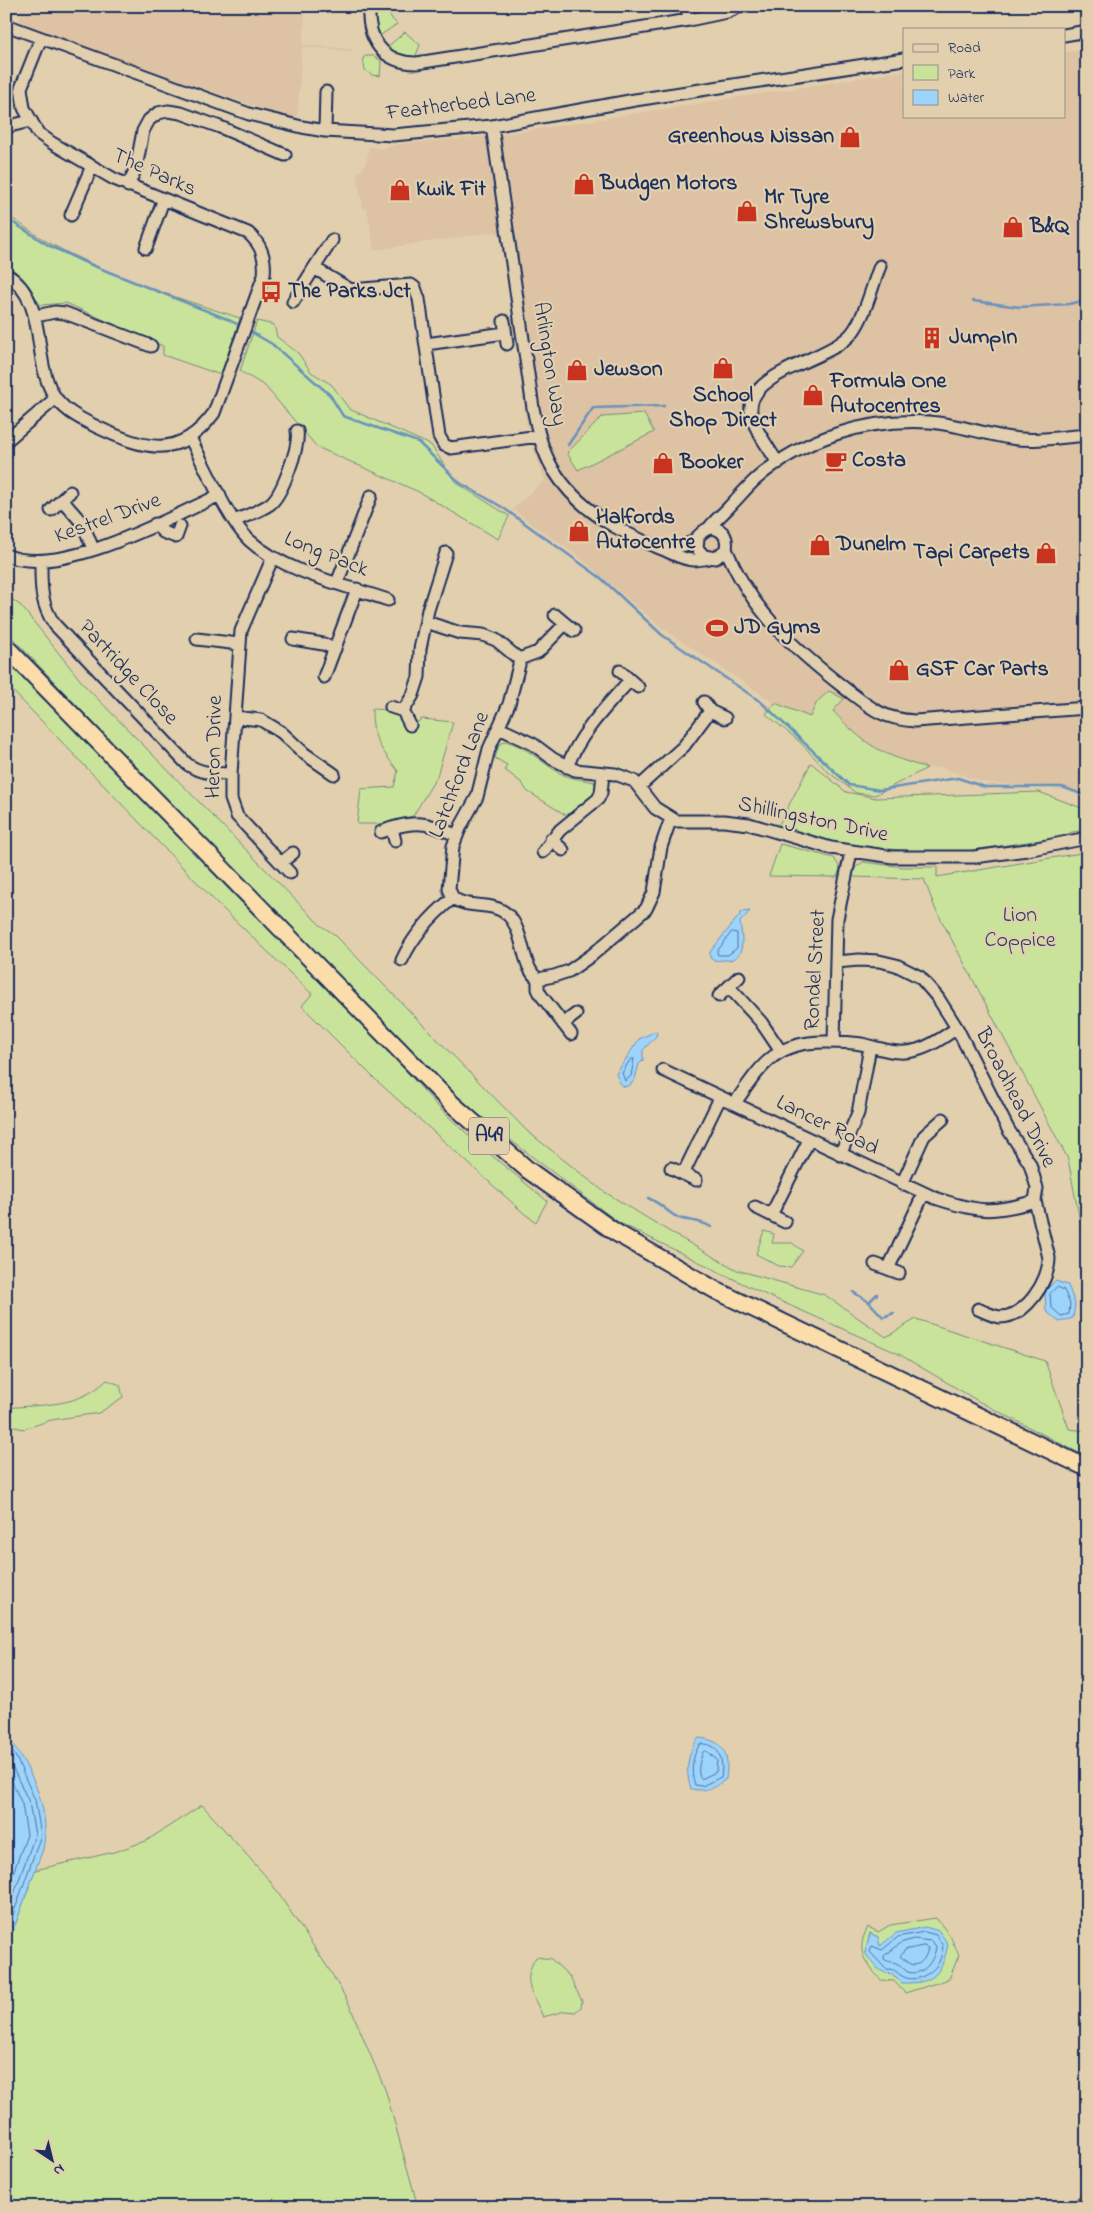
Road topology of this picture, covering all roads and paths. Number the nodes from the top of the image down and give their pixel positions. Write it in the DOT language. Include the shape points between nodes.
graph roads {
  1 [pos="369,6"];
  2 [pos="687,6"];
  3 [pos="741,6"];
  4 [pos="689,20"];
  5 [pos="6,25"];
  6 [pos="1087,31"];
  7 [pos="1066,35"];
  8 [pos="41,38"];
  9 [pos="903,59"];
  10 [pos="326,92"];
  11 [pos="30,121"];
  12 [pos="492,126"];
  13 [pos="6,127"];
  14 [pos="325,131"];
  15 [pos="279,149"];
  16 [pos="92,166"];
  17 [pos="128,186"];
  18 [pos="163,201"];
  19 [pos="71,215"];
  20 [pos="332,240"];
  21 [pos="161,243"];
  22 [pos="880,266"];
  23 [pos="314,268"];
  24 [pos="7,277"];
  25 [pos="293,302"];
  26 [pos="36,316"];
  27 [pos="506,333"];
  28 [pos="426,344"];
  29 [pos="138,354"];
  30 [pos="56,398"];
  31 [pos="10,434"];
  32 [pos="1087,435"];
  33 [pos="539,436"];
  34 [pos="190,438"];
  35 [pos="301,439"];
  36 [pos="778,463"];
  37 [pos="220,495"];
  38 [pos="371,496"];
  39 [pos="735,501"];
  40 [pos="51,510"];
  41 [pos="234,521"];
  42 [pos="156,524"];
  43 [pos="709,528"];
  44 [pos="724,534"];
  45 [pos="176,537"];
  46 [pos="698,538"];
  47 [pos="93,549"];
  48 [pos="663,549"];
  49 [pos="726,549"];
  50 [pos="446,553"];
  51 [pos="6,556"];
  52 [pos="273,557"];
  53 [pos="712,558"];
  54 [pos="41,561"];
  55 [pos="736,576"];
  56 [pos="337,583"];
  57 [pos="357,590"];
  58 [pos="388,600"];
  59 [pos="555,615"];
  60 [pos="426,622"];
  61 [pos="197,639"];
  62 [pos="293,639"];
  63 [pos="238,644"];
  64 [pos="6,648"];
  65 [pos="335,649"];
  66 [pos="518,660"];
  67 [pos="620,671"];
  68 [pos="324,677"];
  69 [pos="391,708"];
  70 [pos="1087,708"];
  71 [pos="403,711"];
  72 [pos="235,717"];
  73 [pos="725,718"];
  74 [pos="410,725"];
  75 [pos="499,728"];
  76 [pos="567,766"];
  77 [pos="231,774"];
  78 [pos="334,774"];
  79 [pos="604,774"];
  80 [pos="640,786"];
  81 [pos="671,818"];
  82 [pos="456,835"];
  83 [pos="1087,838"];
  84 [pos="551,839"];
  85 [pos="395,841"];
  86 [pos="563,850"];
  87 [pos="543,852"];
  88 [pos="851,852"];
  89 [pos="293,853"];
  90 [pos="281,863"];
  91 [pos="290,873"];
  92 [pos="453,898"];
  93 [pos="402,960"];
  94 [pos="836,962"];
  95 [pos="740,977"];
  96 [pos="538,979"];
  97 [pos="729,987"];
  98 [pos="719,996"];
  99 [pos="576,1014"];
  100 [pos="563,1024"];
  101 [pos="957,1028"];
  102 [pos="571,1034"];
  103 [pos="834,1042"];
  104 [pos="870,1047"];
  105 [pos="780,1050"];
  106 [pos="663,1070"];
  107 [pos="720,1098"];
  108 [pos="735,1103"];
  109 [pos="943,1120"];
  110 [pos="809,1140"];
  111 [pos="840,1155"];
  112 [pos="671,1168"];
  113 [pos="683,1174"];
  114 [pos="696,1180"];
  115 [pos="902,1184"];
  116 [pos="924,1193"];
  117 [pos="1035,1201"];
  118 [pos="755,1208"];
  119 [pos="771,1215"];
  120 [pos="784,1222"];
  121 [pos="875,1264"];
  122 [pos="978,1309"];
  123 [pos="1087,1468"];
  124 [pos="1087,2202"];
  125 [pos="1082,2207"];
  1 -- 4 [label="street" via="374,40 386,54 405,63"];
  2 -- 4 [label="street"];
  3 -- 4 [label="street"];
  5 -- 8 [label="street, Featherbed Lane"];
  6 -- 7 [label="street"];
  8 -- 11 [label="street, The Parks" via="21,88"];
  8 -- 14 [label="street, Featherbed Lane" via="250,114"];
  9 -- 12 [label="street, Featherbed Lane" via="635,100"];
  10 -- 14 [label="street"];
  11 -- 13 [label="street"];
  11 -- 16 [label="street, The Parks" via="38,133"];
  12 -- 14 [label="street, Featherbed Lane" via="394,135"];
  12 -- 33 [label="street, Arlington Way" via="532,408"];
  15 -- 17 [label="street" via="181,113 158,113 143,131"];
  16 -- 17 [label="street, The Parks"];
  16 -- 19 [label="street" via="80,206"];
  17 -- 18 [label="street, The Parks"];
  18 -- 21 [label="street" via="148,243"];
  18 -- 34 [label="street, The Parks" via="248,233 256,240 266,262 214,413"];
  20 -- 23 [label="street"];
  22 -- 36 [label="street" via="852,333 811,360 771,378 756,391 750,408 754,422"];
  23 -- 25 [label="street"];
  23 -- 28 [label="street" via="350,290 411,285 419,299"];
  24 -- 26 [label="street" via="23,290"];
  26 -- 29 [label="street" via="65,313 146,344"];
  26 -- 30 [label="street" via="43,366"];
  27 -- 28 [label="street"];
  28 -- 33 [label="street" via="439,436 444,445 451,448"];
  30 -- 31 [label="street"];
  30 -- 34 [label="street" via="74,416 144,446 160,447"];
  32 -- 36 [label="street" via="1017,439 959,426 898,422 863,427 822,439"];
  33 -- 48 [label="street, Arlington Way" via="551,467 565,488 603,520 640,541"];
  34 -- 37 [label="street, Long Pack"];
  35 -- 41 [label="street" via="279,494 269,505"];
  36 -- 39 [label="street" via="756,479"];
  37 -- 41 [label="street, Long Pack"];
  37 -- 42 [label="street, Kestrel Drive"];
  38 -- 56 [label="street" via="358,510"];
  39 -- 43 [label="street"];
  39 -- 44 [label="street" via="724,526"];
  40 -- 47 [label="street" via="66,496"];
  41 -- 52 [label="street, Long Pack" via="249,540"];
  42 -- 45 [label="street" via="163,532"];
  42 -- 47 [label="street, Kestrel Drive"];
  43 -- 44 [label="street"];
  43 -- 46 [label="street"];
  44 -- 49 [label="street"];
  46 -- 48 [label="street"];
  46 -- 53 [label="street" via="696,543 700,553"];
  47 -- 54 [label="street, Kestrel Drive" via="70,557"];
  48 -- 53 [label="street, Arlington Way" via="693,560"];
  49 -- 53 [label="street"];
  49 -- 55 [label="street"];
  50 -- 60 [label="street"];
  51 -- 54 [label="street, Kestrel Drive"];
  52 -- 56 [label="street, Long Pack"];
  52 -- 63 [label="street, Heron Drive" via="245,618"];
  53 -- 55 [label="street"];
  54 -- 77 [label="street, Partridge Close" via="42,598 55,625 94,659 187,764 195,770"];
  55 -- 70 [label="street" via="765,617 789,643 866,706 887,717 915,721"];
  56 -- 57 [label="street, Long Pack"];
  57 -- 58 [label="street, Long Pack"];
  57 -- 65 [label="street"];
  59 -- 66 [label="street" via="569,627 538,652"];
  60 -- 66 [label="street" via="460,634 483,635 496,640"];
  60 -- 71 [label="street" via="420,649 419,677"];
  61 -- 63 [label="street" via="212,635"];
  62 -- 65 [label="street"];
  63 -- 72 [label="street, Heron Drive"];
  64 -- 123 [label="highway, A49" via="451,1103 528,1170 615,1232 717,1291"];
  65 -- 68 [label="street"];
  66 -- 75 [label="street, Latchford Lane" via="512,695"];
  67 -- 76 [label="street" via="634,683 585,732"];
  69 -- 71 [label="street"];
  71 -- 74 [label="street"];
  72 -- 77 [label="street, Heron Drive"];
  72 -- 78 [label="street" via="261,720"];
  73 -- 80 [label="street" via="707,706 684,746"];
  75 -- 76 [label="street, Shillingston Drive" via="533,744"];
  75 -- 82 [label="street, Latchford Lane" via="485,763 478,797"];
  76 -- 79 [label="street, Shillingston Drive" via="582,772"];
  77 -- 90 [label="street, Heron Drive" via="231,799 237,816"];
  79 -- 80 [label="street, Shillingston Drive" via="627,778"];
  79 -- 84 [label="street" via="598,798 572,817"];
  80 -- 81 [label="street, Shillingston Drive" via="655,808"];
  81 -- 88 [label="street, Shillingston Drive" via="686,822 750,824 801,841"];
  81 -- 96 [label="street" via="661,847 654,892 646,909 570,971"];
  82 -- 85 [label="street" via="411,823 386,830"];
  82 -- 92 [label="street, Latchford Lane" via="452,846 449,889"];
  83 -- 88 [label="street, Shillingston Drive" via="958,859"];
  84 -- 86 [label="street"];
  84 -- 87 [label="street"];
  88 -- 94 [label="street, Rondel Street" via="839,902"];
  89 -- 90 [label="street"];
  90 -- 91 [label="street, Heron Drive"];
  92 -- 93 [label="street" via="439,909"];
  92 -- 96 [label="street" via="462,903 495,907 507,915 518,929 532,973"];
  94 -- 101 [label="street, Broadhead Drive" via="879,961 908,970 929,986"];
  94 -- 103 [label="street, Rondel Street"];
  95 -- 97 [label="street"];
  96 -- 100 [label="street" via="541,995"];
  97 -- 98 [label="street"];
  97 -- 105 [label="street"];
  99 -- 100 [label="street"];
  100 -- 102 [label="street"];
  101 -- 104 [label="street" via="918,1050 891,1052"];
  101 -- 117 [label="street, Broadhead Drive" via="1030,1164 1037,1188"];
  103 -- 104 [label="street"];
  103 -- 105 [label="street, Rondel Street" via="796,1044"];
  104 -- 111 [label="street" via="858,1113"];
  105 -- 108 [label="street, Rondel Street" via="764,1064"];
  106 -- 107 [label="street"];
  107 -- 108 [label="street"];
  107 -- 113 [label="street"];
  108 -- 110 [label="street, Lancer Road"];
  109 -- 115 [label="street" via="924,1136"];
  110 -- 111 [label="street, Lancer Road"];
  110 -- 119 [label="street"];
  111 -- 115 [label="street, Lancer Road"];
  112 -- 113 [label="street"];
  113 -- 114 [label="street"];
  115 -- 116 [label="street, Lancer Road"];
  116 -- 117 [label="street, Lancer Road" via="952,1204 986,1211 1007,1210"];
  116 -- 121 [label="street" via="893,1271"];
  117 -- 122 [label="street, Broadhead Drive" via="1049,1258 1046,1276 1031,1300 1012,1314 998,1317"];
  118 -- 119 [label="street"];
  119 -- 120 [label="street"];
  124 -- 125 [label="highway"];
}
